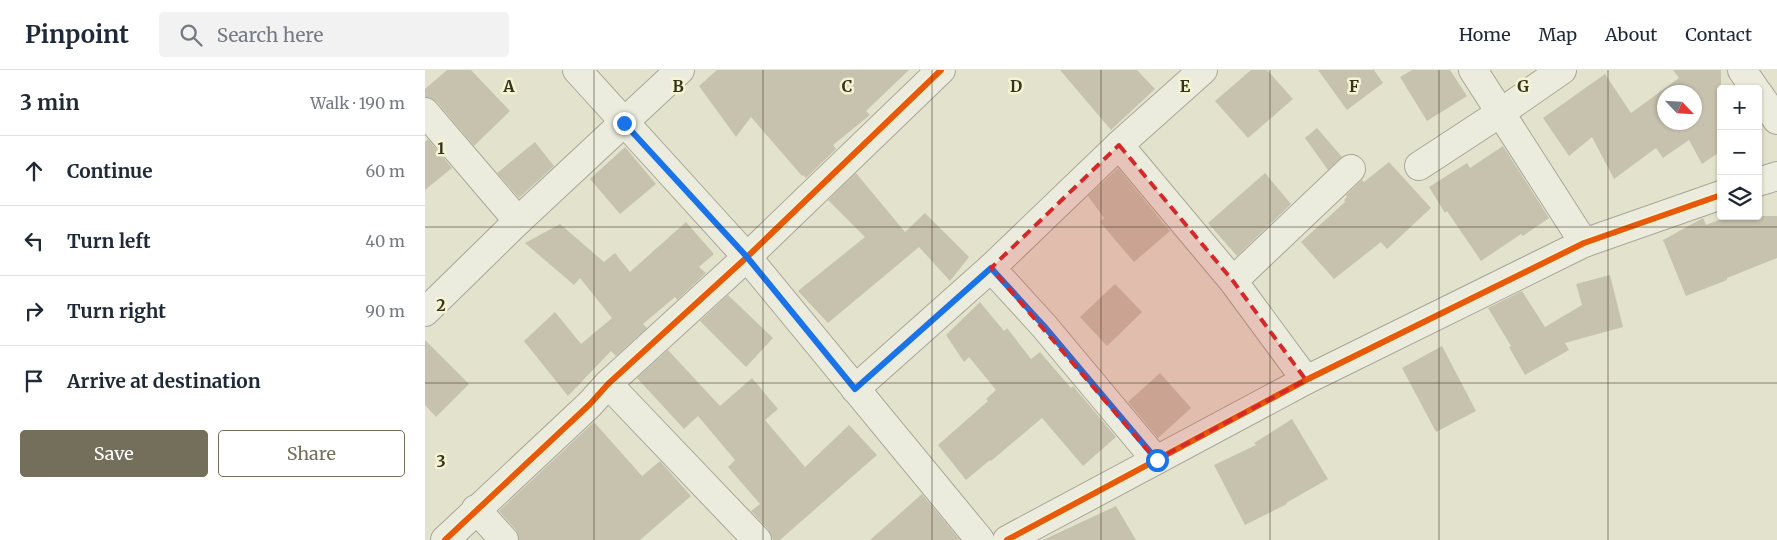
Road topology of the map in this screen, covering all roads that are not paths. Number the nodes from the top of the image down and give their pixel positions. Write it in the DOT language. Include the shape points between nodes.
graph roads {
  1 [pos="577,70"];
  2 [pos="680,70"];
  3 [pos="941,70"];
  4 [pos="1203,70"];
  5 [pos="1473,70"];
  6 [pos="1561,70"];
  7 [pos="1742,70"];
  8 [pos="1752,85"];
  9 [pos="1762,99"];
  10 [pos="425,112"];
  11 [pos="1500,113"];
  12 [pos="1777,120"];
  13 [pos="624,123"];
  14 [pos="1119,145"];
  15 [pos="1419,166"];
  16 [pos="1351,169"];
  17 [pos="1777,176"];
  18 [pos="1762,181"];
  19 [pos="1717,196"];
  20 [pos="518,221"];
  21 [pos="1584,243"];
  22 [pos="747,257"];
  23 [pos="991,268"];
  24 [pos="1233,281"];
  25 [pos="426,309"];
  26 [pos="1306,380"];
  27 [pos="608,384"];
  28 [pos="855,389"];
  29 [pos="1157,460"];
  30 [pos="476,509"];
  31 [pos="445,540"];
  32 [pos="503,540"];
  33 [pos="757,540"];
  34 [pos="980,540"];
  35 [pos="1007,540"];
  1 -- 13 [label="street"];
  2 -- 13 [label="street"];
  3 -- 22 [label="street"];
  4 -- 14 [label="street"];
  5 -- 11 [label="street"];
  6 -- 11 [label="street"];
  7 -- 8 [label="street"];
  9 -- 12 [label="street"];
  10 -- 20 [label="street"];
  11 -- 15 [label="street"];
  11 -- 21 [label="street"];
  13 -- 20 [label="street"];
  13 -- 22 [label="street"];
  14 -- 23 [label="street"];
  14 -- 24 [label="street"];
  16 -- 24 [label="street"];
  17 -- 18 [label="street"];
  19 -- 21 [label="street"];
  20 -- 25 [label="street"];
  21 -- 26 [label="street"];
  22 -- 27 [label="street"];
  22 -- 28 [label="street"];
  23 -- 28 [label="street"];
  23 -- 29 [label="street"];
  24 -- 26 [label="street"];
  26 -- 29 [label="street"];
  27 -- 30 [label="street"];
  27 -- 33 [label="street"];
  28 -- 34 [label="street"];
  29 -- 35 [label="street"];
  30 -- 31 [label="street"];
  30 -- 32 [label="street"];
}
